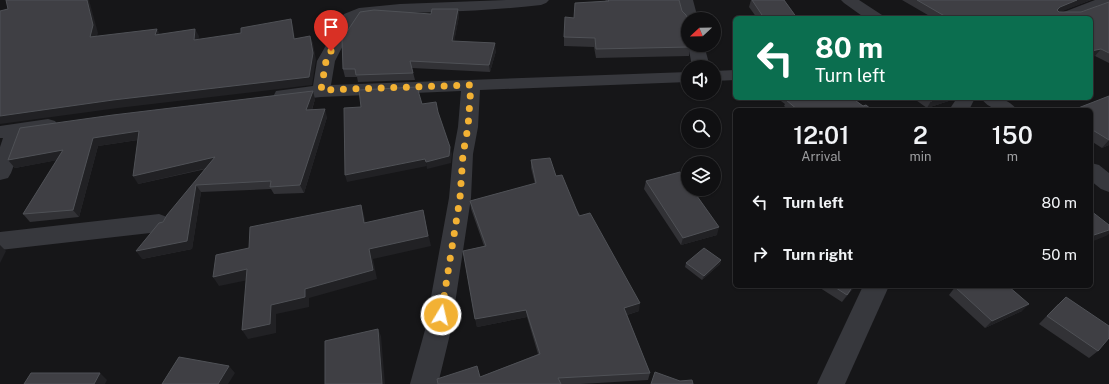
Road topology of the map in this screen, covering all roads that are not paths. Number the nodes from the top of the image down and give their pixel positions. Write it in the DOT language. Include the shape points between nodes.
graph roads {
  1 [pos="541,0"];
  2 [pos="684,0"];
  3 [pos="849,0"];
  4 [pos="1109,0"];
  5 [pos="688,12"];
  6 [pos="873,16"];
  7 [pos="1067,16"];
  8 [pos="733,75"];
  9 [pos="721,76"];
  10 [pos="681,77"];
  11 [pos="471,85"];
  12 [pos="321,90"];
  13 [pos="266,97"];
  14 [pos="993,100"];
  15 [pos="1004,108"];
  16 [pos="64,123"];
  17 [pos="9,131"];
  18 [pos="1109,165"];
  19 [pos="1093,166"];
  20 [pos="1093,172"];
  21 [pos="0,173"];
  22 [pos="1109,184"];
  23 [pos="159,223"];
  24 [pos="0,241"];
  25 [pos="875,288"];
  26 [pos="424,384"];
  27 [pos="831,384"];
  1 -- 12 [label="street" via="496,6 359,13 350,17 326,61"];
  2 -- 5 [label="street"];
  3 -- 6 [label="street"];
  4 -- 7 [label="street"];
  8 -- 9 [label="street"];
  10 -- 11 [label="street"];
  11 -- 12 [label="street"];
  11 -- 26 [label="street" via="460,198 438,330"];
  12 -- 13 [label="street"];
  14 -- 15 [label="street"];
  16 -- 17 [label="street"];
  17 -- 21 [label="street"];
  18 -- 19 [label="street"];
  20 -- 22 [label="street"];
  23 -- 24 [label="street"];
  25 -- 27 [label="street"];
}
